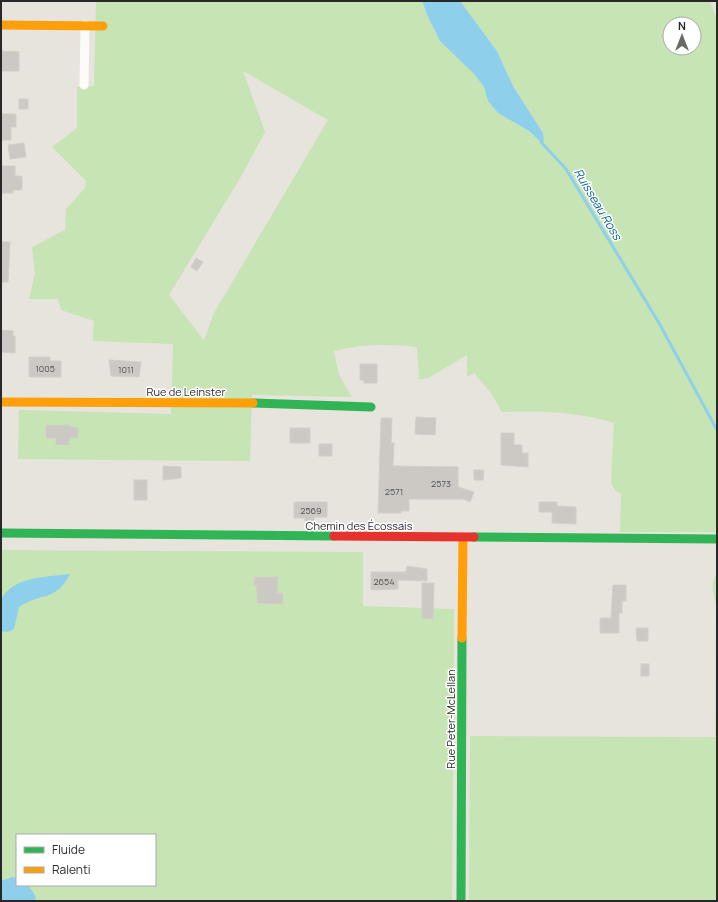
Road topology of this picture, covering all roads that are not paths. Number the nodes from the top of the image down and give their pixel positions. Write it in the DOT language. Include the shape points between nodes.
graph roads {
  1 [pos="1,25"];
  2 [pos="85,25"];
  3 [pos="103,26"];
  4 [pos="84,85"];
  5 [pos="1,402"];
  6 [pos="371,406"];
  7 [pos="1,533"];
  8 [pos="463,538"];
  9 [pos="717,539"];
  10 [pos="461,901"];
  1 -- 2 [label="street"];
  2 -- 3 [label="street"];
  2 -- 4 [label="street"];
  5 -- 6 [label="street, Rue de Leinster"];
  7 -- 8 [label="street, Chemin des Écossais"];
  8 -- 9 [label="street, Chemin des Écossais"];
  8 -- 10 [label="street, Rue Peter-McLellan"];
}
